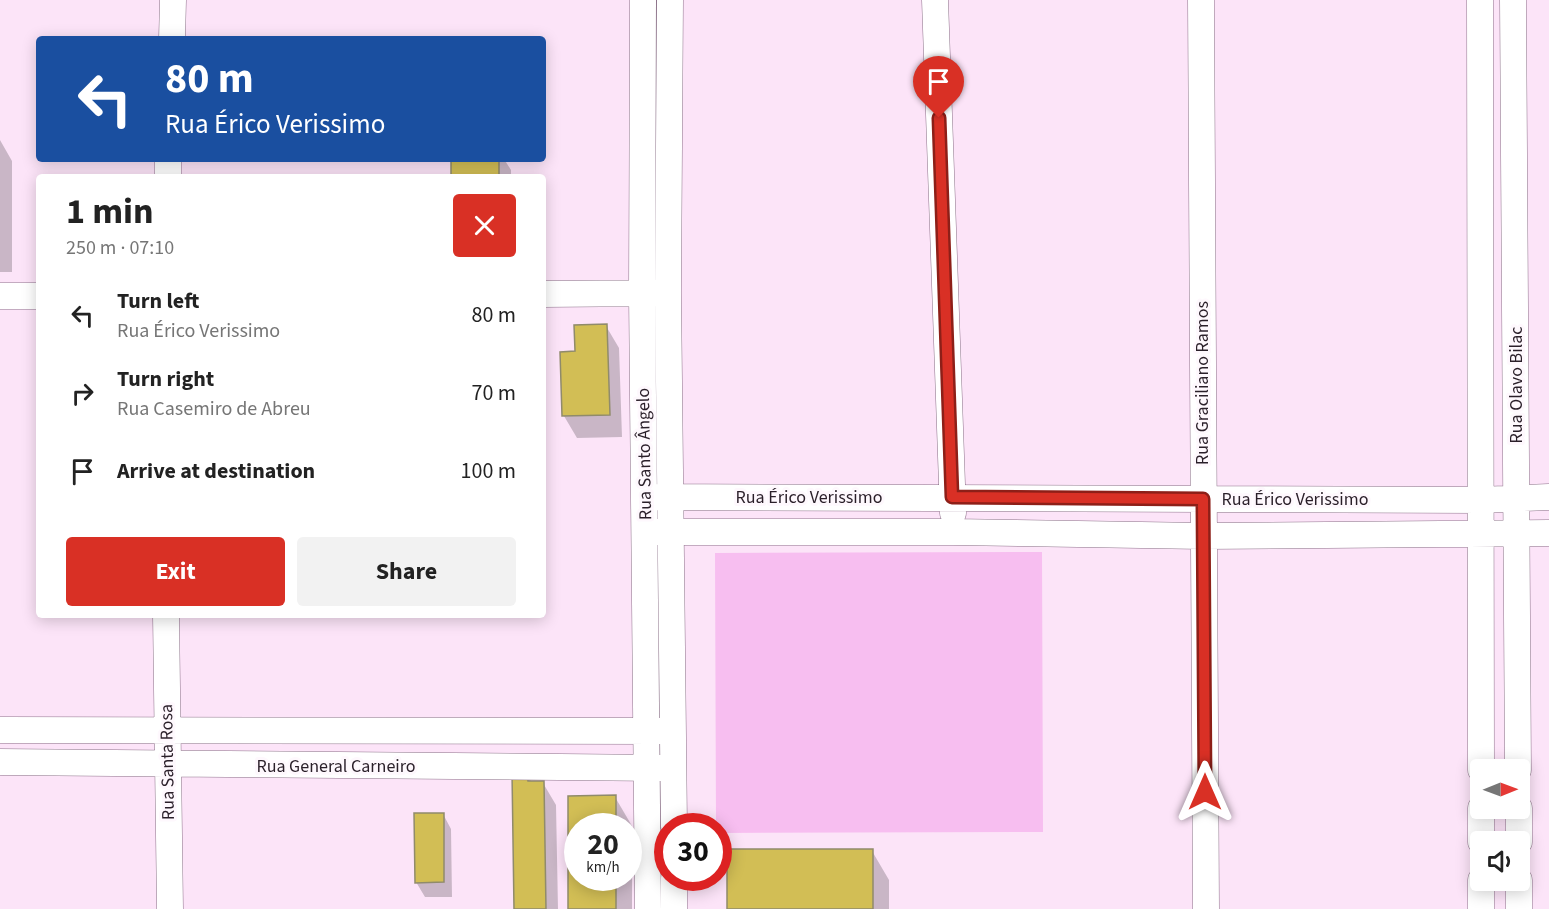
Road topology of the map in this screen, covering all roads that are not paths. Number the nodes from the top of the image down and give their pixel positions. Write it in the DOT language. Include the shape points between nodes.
graph roads {
  1 [pos="173,0"];
  2 [pos="643,0"];
  3 [pos="670,0"];
  4 [pos="935,0"];
  5 [pos="1201,0"];
  6 [pos="1480,0"];
  7 [pos="1513,0"];
  8 [pos="172,36"];
  9 [pos="668,292"];
  10 [pos="546,294"];
  11 [pos="642,294"];
  12 [pos="0,296"];
  13 [pos="36,296"];
  14 [pos="645,496"];
  15 [pos="672,497"];
  16 [pos="952,497"];
  17 [pos="1516,497"];
  18 [pos="1549,497"];
  19 [pos="1203,499"];
  20 [pos="1481,500"];
  21 [pos="645,532"];
  22 [pos="671,532"];
  23 [pos="953,532"];
  24 [pos="1516,532"];
  25 [pos="1549,532"];
  26 [pos="1480,533"];
  27 [pos="1203,536"];
  28 [pos="166,618"];
  29 [pos="0,730"];
  30 [pos="167,730"];
  31 [pos="647,731"];
  32 [pos="673,731"];
  33 [pos="1481,759"];
  34 [pos="1518,759"];
  35 [pos="0,762"];
  36 [pos="167,764"];
  37 [pos="647,768"];
  38 [pos="673,768"];
  39 [pos="674,813"];
  40 [pos="674,891"];
  41 [pos="1481,891"];
  42 [pos="1519,891"];
  43 [pos="170,909"];
  44 [pos="648,909"];
  45 [pos="674,909"];
  46 [pos="1206,909"];
  47 [pos="1481,909"];
  48 [pos="1519,909"];
  1 -- 8 [label="street"];
  2 -- 11 [label="street, Rua Santo Ângelo"];
  3 -- 9 [label="street, Rua Santo Ângelo"];
  4 -- 16 [label="street"];
  5 -- 19 [label="street, Rua Graciliano Ramos"];
  6 -- 20 [label="street, Rua Olavo Bilac"];
  7 -- 17 [label="street, Rua Olavo Bilac"];
  9 -- 11 [label="street"];
  9 -- 15 [label="street, Rua Santo Ângelo"];
  10 -- 11 [label="street"];
  11 -- 14 [label="street, Rua Santo Ângelo"];
  12 -- 13 [label="street"];
  14 -- 15 [label="street, Rua Érico Verissimo"];
  14 -- 21 [label="street, Rua Santo Ângelo"];
  15 -- 16 [label="street, Rua Érico Verissimo"];
  15 -- 22 [label="street, Rua Santo Ângelo"];
  16 -- 19 [label="street, Rua Érico Verissimo"];
  16 -- 23 [label="street"];
  17 -- 18 [label="street, Rua Érico Verissimo"];
  17 -- 20 [label="street, Rua Érico Verissimo"];
  17 -- 24 [label="street, Rua Olavo Bilac"];
  19 -- 20 [label="street, Rua Érico Verissimo"];
  19 -- 27 [label="street, Rua Graciliano Ramos"];
  20 -- 26 [label="street, Rua Olavo Bilac"];
  21 -- 22 [label="street"];
  21 -- 31 [label="street, Rua Santo Ângelo"];
  22 -- 23 [label="street"];
  22 -- 32 [label="street, Rua Santo Ângelo"];
  23 -- 27 [label="street"];
  24 -- 25 [label="street"];
  24 -- 26 [label="street"];
  24 -- 34 [label="street, Rua Olavo Bilac"];
  26 -- 27 [label="street"];
  26 -- 33 [label="street, Rua Olavo Bilac"];
  27 -- 46 [label="street, Rua Graciliano Ramos"];
  28 -- 30 [label="street, Rua Santa Rosa"];
  29 -- 30 [label="street"];
  30 -- 31 [label="street"];
  30 -- 36 [label="street, Rua Santa Rosa"];
  31 -- 32 [label="street"];
  31 -- 37 [label="street, Rua Santo Ângelo"];
  32 -- 38 [label="street, Rua Santo Ângelo"];
  35 -- 36 [label="street, Rua General Carneiro"];
  36 -- 37 [label="street, Rua General Carneiro"];
  36 -- 43 [label="street, Rua Santa Rosa"];
  37 -- 38 [label="street, Rua General Carneiro"];
  37 -- 44 [label="street, Rua Santo Ângelo"];
  38 -- 39 [label="street, Rua Santo Ângelo"];
  40 -- 45 [label="street"];
  41 -- 47 [label="street"];
  42 -- 48 [label="street"];
}
